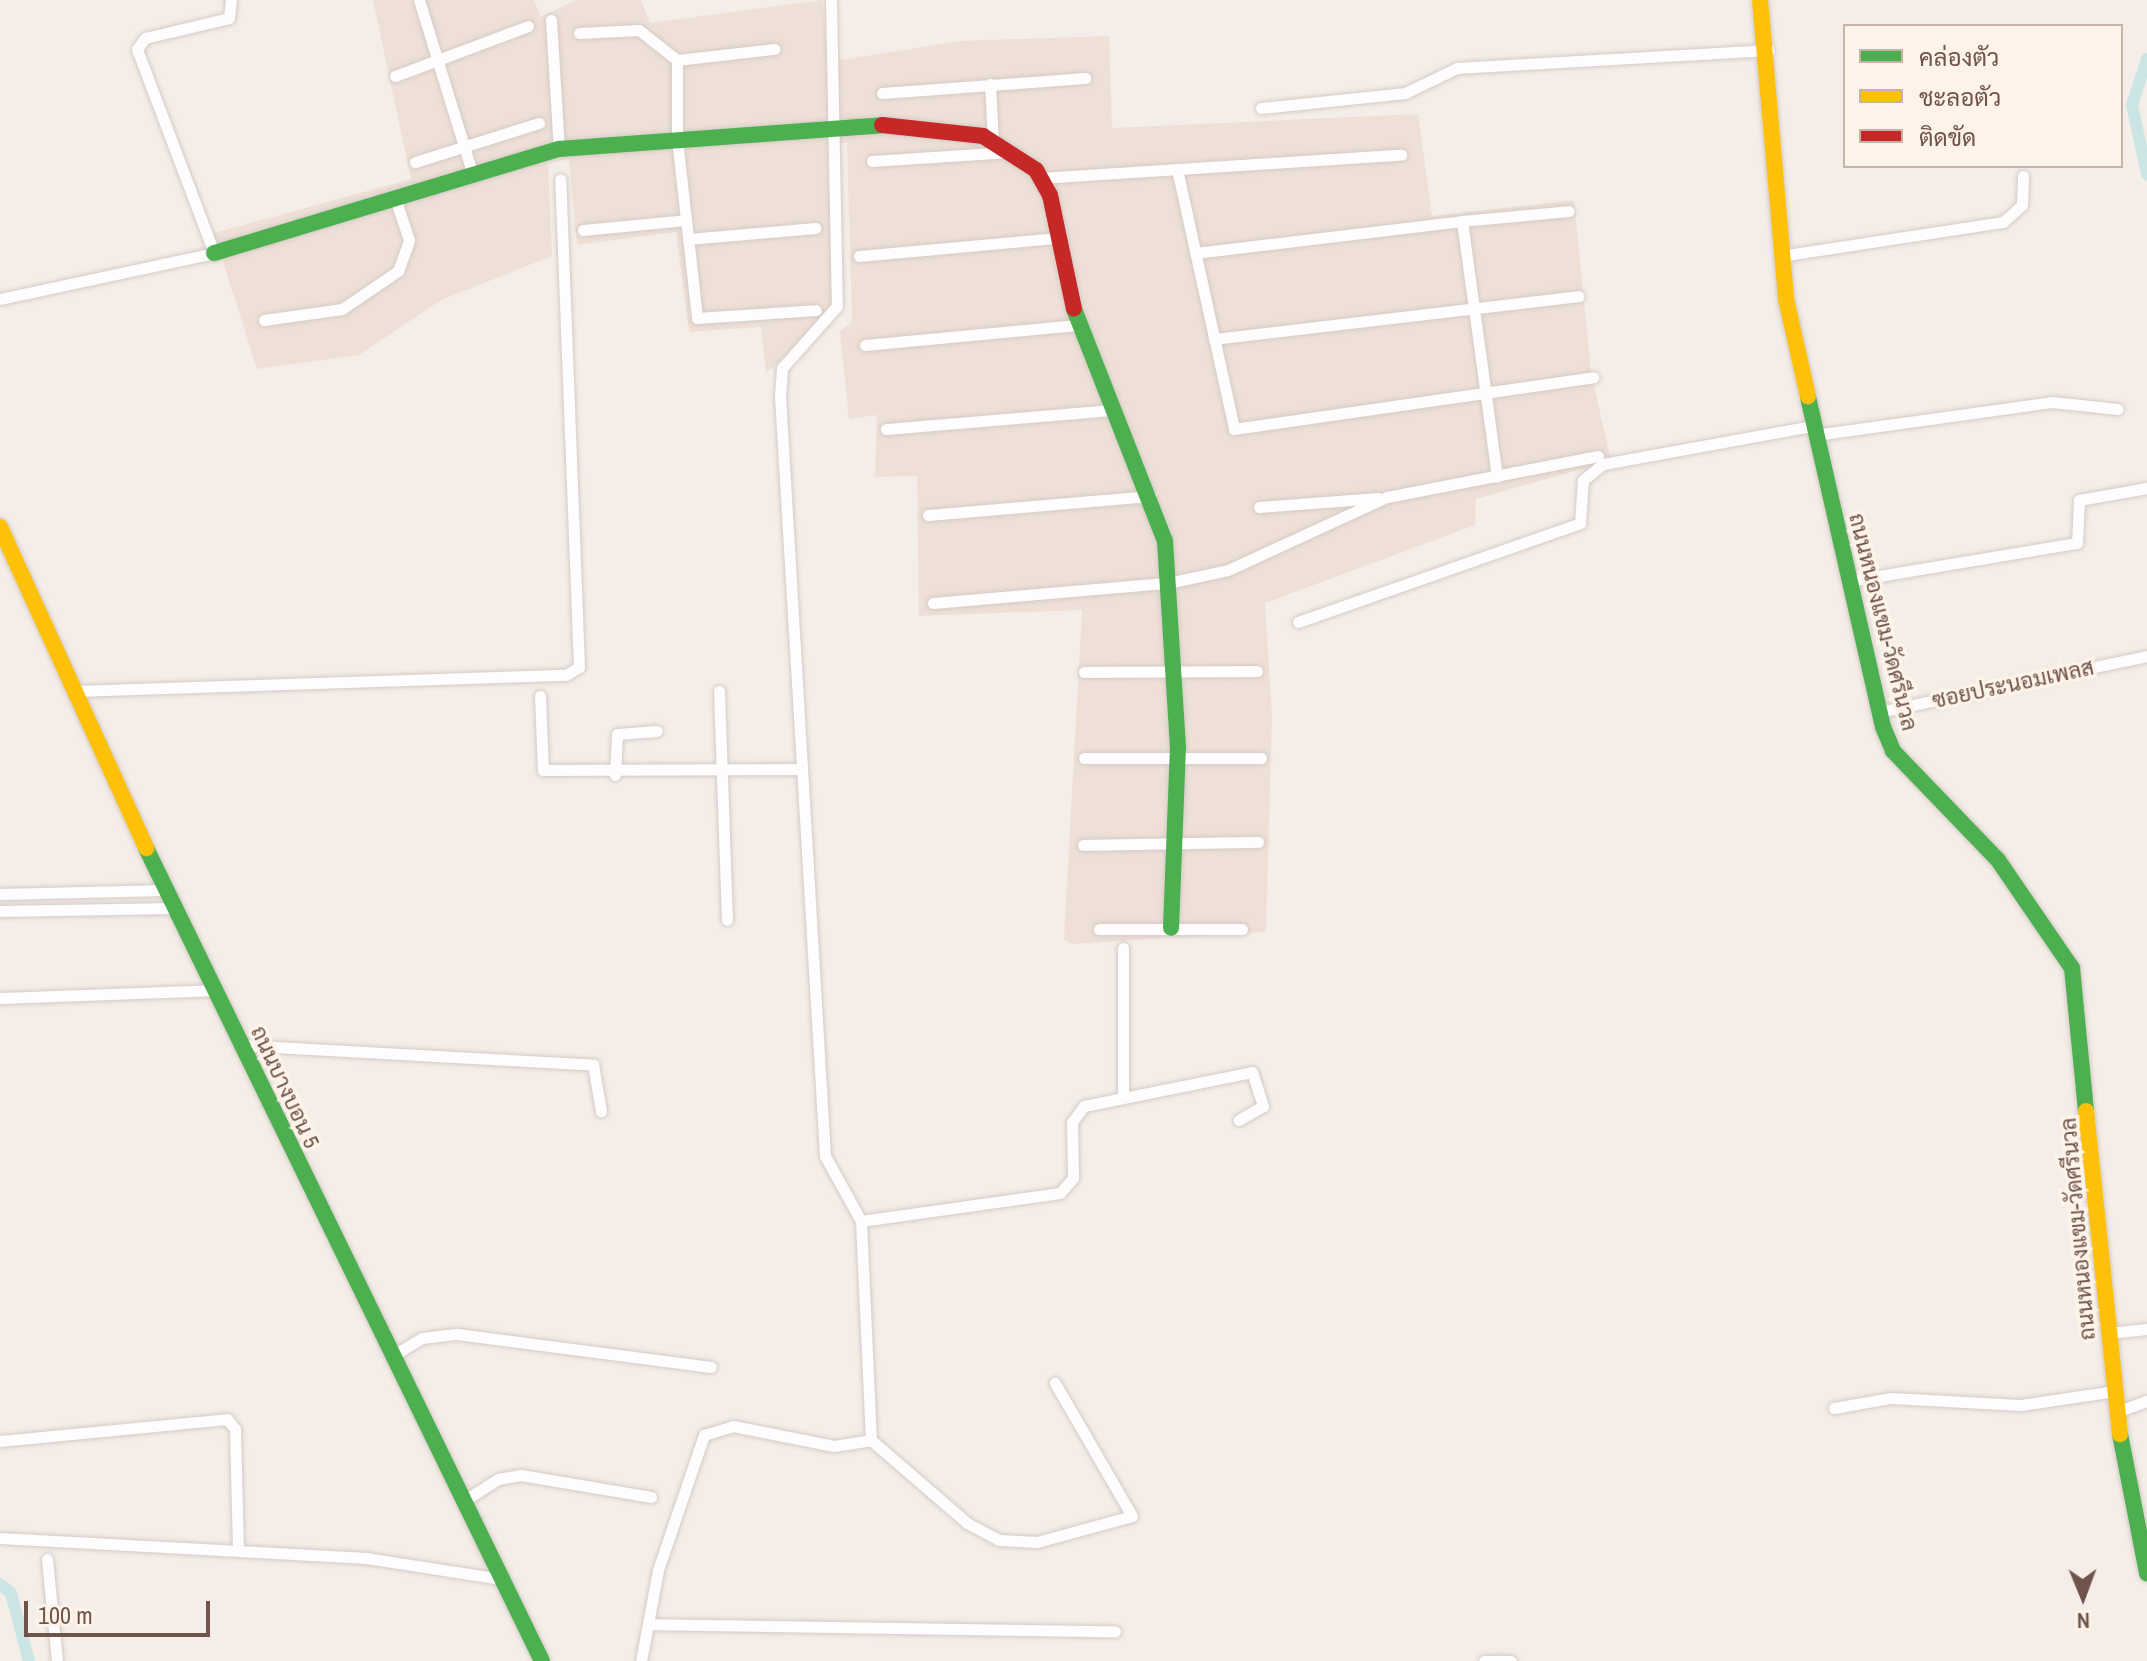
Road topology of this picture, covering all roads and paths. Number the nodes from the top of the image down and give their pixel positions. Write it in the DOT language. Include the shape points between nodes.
graph roads {
  1 [pos="231,0"];
  2 [pos="419,0"];
  3 [pos="831,0"];
  4 [pos="1760,0"];
  5 [pos="551,20"];
  6 [pos="528,26"];
  7 [pos="579,33"];
  8 [pos="774,49"];
  9 [pos="1768,50"];
  10 [pos="438,60"];
  11 [pos="677,60"];
  12 [pos="395,76"];
  13 [pos="1085,78"];
  14 [pos="990,84"];
  15 [pos="882,93"];
  16 [pos="1261,108"];
  17 [pos="539,123"];
  18 [pos="835,132"];
  19 [pos="677,139"];
  20 [pos="993,142"];
  21 [pos="464,147"];
  22 [pos="559,149"];
  23 [pos="1010,152"];
  24 [pos="1401,155"];
  25 [pos="872,161"];
  26 [pos="415,162"];
  27 [pos="1177,169"];
  28 [pos="473,175"];
  29 [pos="2023,176"];
  30 [pos="1041,178"];
  31 [pos="560,179"];
  32 [pos="395,198"];
  33 [pos="1569,211"];
  34 [pos="686,220"];
  35 [pos="1462,221"];
  36 [pos="816,228"];
  37 [pos="583,230"];
  38 [pos="1055,238"];
  39 [pos="688,239"];
  40 [pos="214,253"];
  41 [pos="1195,253"];
  42 [pos="859,256"];
  43 [pos="1780,256"];
  44 [pos="1578,296"];
  45 [pos="0,299"];
  46 [pos="1474,307"];
  47 [pos="816,310"];
  48 [pos="264,320"];
  49 [pos="1077,325"];
  50 [pos="1214,339"];
  51 [pos="865,345"];
  52 [pos="1593,377"];
  53 [pos="1487,393"];
  54 [pos="2118,409"];
  55 [pos="1112,410"];
  56 [pos="886,429"];
  57 [pos="1814,431"];
  58 [pos="1598,456"];
  59 [pos="1497,477"];
  60 [pos="2147,488"];
  61 [pos="1150,496"];
  62 [pos="1387,497"];
  63 [pos="1259,507"];
  64 [pos="928,515"];
  65 [pos="0,527"];
  66 [pos="1849,581"];
  67 [pos="1168,583"];
  68 [pos="933,603"];
  69 [pos="1298,622"];
  70 [pos="2147,656"];
  71 [pos="1173,671"];
  72 [pos="1257,671"];
  73 [pos="1084,672"];
  74 [pos="540,687"];
  75 [pos="75,691"];
  76 [pos="719,691"];
  77 [pos="1879,712"];
  78 [pos="657,731"];
  79 [pos="1084,758"];
  80 [pos="1177,758"];
  81 [pos="1261,758"];
  82 [pos="801,769"];
  83 [pos="723,773"];
  84 [pos="615,775"];
  85 [pos="1258,842"];
  86 [pos="1174,843"];
  87 [pos="1083,845"];
  88 [pos="165,890"];
  89 [pos="0,894"];
  90 [pos="23,894"];
  91 [pos="173,908"];
  92 [pos="24,910"];
  93 [pos="0,911"];
  94 [pos="727,920"];
  95 [pos="1171,928"];
  96 [pos="1099,929"];
  97 [pos="1242,929"];
  98 [pos="1123,948"];
  99 [pos="214,990"];
  100 [pos="0,998"];
  101 [pos="240,1045"];
  102 [pos="1123,1097"];
  103 [pos="601,1111"];
  104 [pos="1239,1120"];
  105 [pos="861,1227"];
  106 [pos="2147,1329"];
  107 [pos="2109,1333"];
  108 [pos="392,1356"];
  109 [pos="711,1367"];
  110 [pos="1055,1383"];
  111 [pos="2115,1391"];
  112 [pos="2147,1401"];
  113 [pos="1834,1408"];
  114 [pos="2116,1412"];
  115 [pos="871,1440"];
  116 [pos="0,1441"];
  117 [pos="651,1497"];
  118 [pos="462,1502"];
  119 [pos="2140,1512"];
  120 [pos="0,1538"];
  121 [pos="2144,1548"];
  122 [pos="238,1550"];
  123 [pos="47,1559"];
  124 [pos="2147,1573"];
  125 [pos="501,1579"];
  126 [pos="648,1624"];
  127 [pos="1115,1631"];
  128 [pos="57,1661"];
  129 [pos="542,1661"];
  130 [pos="641,1661"];
  131 [pos="1484,1661"];
  132 [pos="1511,1661"];
  1 -- 40 [label="street" via="229,18 145,38 137,49"];
  2 -- 10 [label="street"];
  3 -- 18 [label="street"];
  4 -- 9 [label="street, ถนนหนองแขม-วัดศรีนวล"];
  5 -- 22 [label="street"];
  6 -- 10 [label="street"];
  7 -- 11 [label="street" via="639,30"];
  8 -- 11 [label="street"];
  9 -- 16 [label="street" via="1457,68 1405,93"];
  9 -- 43 [label="street, ถนนหนองแขม-วัดศรีนวล"];
  10 -- 12 [label="street"];
  10 -- 21 [label="street"];
  11 -- 19 [label="street"];
  13 -- 14 [label="street"];
  14 -- 15 [label="street"];
  14 -- 20 [label="street"];
  17 -- 21 [label="street"];
  18 -- 19 [label="street"];
  18 -- 20 [label="street" via="913,123"];
  18 -- 82 [label="street" via="837,306 782,368 779,382"];
  19 -- 22 [label="street"];
  19 -- 34 [label="street"];
  20 -- 23 [label="street"];
  21 -- 26 [label="street"];
  21 -- 28 [label="street"];
  22 -- 28 [label="street"];
  23 -- 25 [label="street"];
  23 -- 30 [label="street"];
  24 -- 27 [label="street"];
  27 -- 30 [label="street"];
  27 -- 41 [label="street"];
  28 -- 32 [label="street"];
  29 -- 43 [label="street" via="2022,205 2003,222"];
  30 -- 38 [label="street"];
  31 -- 74 [label="street" via="582,651 579,667"];
  32 -- 40 [label="street"];
  32 -- 48 [label="street" via="409,240 398,271 342,309"];
  33 -- 35 [label="street"];
  34 -- 37 [label="street"];
  34 -- 39 [label="street"];
  35 -- 41 [label="street"];
  35 -- 46 [label="street"];
  36 -- 39 [label="street"];
  38 -- 42 [label="street"];
  38 -- 49 [label="street"];
  39 -- 47 [label="street" via="697,318"];
  40 -- 45 [label="street"];
  41 -- 50 [label="street"];
  43 -- 57 [label="street, ถนนหนองแขม-วัดศรีนวล"];
  44 -- 46 [label="street"];
  46 -- 50 [label="street"];
  46 -- 53 [label="street"];
  49 -- 51 [label="street"];
  49 -- 55 [label="street"];
  50 -- 53 [label="street" via="1234,429"];
  52 -- 53 [label="street"];
  53 -- 59 [label="street"];
  54 -- 57 [label="street" via="2052,402"];
  55 -- 56 [label="street"];
  55 -- 61 [label="street"];
  57 -- 66 [label="street, ถนนหนองแขม-วัดศรีนวล"];
  57 -- 69 [label="street" via="1603,464 1583,480 1584,517 1569,529"];
  58 -- 59 [label="street"];
  59 -- 62 [label="street"];
  60 -- 66 [label="street" via="2079,500 2077,543"];
  61 -- 64 [label="street"];
  61 -- 67 [label="street" via="1165,541"];
  62 -- 63 [label="street"];
  62 -- 67 [label="street" via="1228,570"];
  65 -- 75 [label="street, ถนนบางบอน 5"];
  66 -- 77 [label="street, ถนนหนองแขม-วัดศรีนวล"];
  67 -- 68 [label="street"];
  67 -- 71 [label="street"];
  70 -- 77 [label="street, ซอยประนอมเพลส"];
  71 -- 72 [label="street"];
  71 -- 73 [label="street"];
  71 -- 80 [label="street"];
  74 -- 75 [label="street"];
  74 -- 84 [label="street" via="543,770"];
  75 -- 88 [label="street, ถนนบางบอน 5"];
  76 -- 83 [label="street"];
  77 -- 107 [label="street, ถนนหนองแขม-วัดศรีนวล" via="1893,751 1998,860 2072,968"];
  78 -- 84 [label="street" via="617,734"];
  79 -- 80 [label="street"];
  80 -- 81 [label="street"];
  80 -- 86 [label="street"];
  82 -- 83 [label="street"];
  82 -- 105 [label="street" via="825,1156"];
  83 -- 84 [label="street"];
  83 -- 94 [label="street"];
  85 -- 86 [label="street"];
  86 -- 87 [label="street"];
  86 -- 95 [label="street"];
  88 -- 90 [label="street"];
  88 -- 91 [label="street, ถนนบางบอน 5"];
  89 -- 90 [label="street"];
  90 -- 92 [label="street"];
  91 -- 92 [label="street"];
  91 -- 99 [label="street, ถนนบางบอน 5"];
  92 -- 93 [label="street"];
  95 -- 96 [label="street"];
  95 -- 97 [label="street"];
  98 -- 102 [label="street"];
  99 -- 100 [label="street"];
  99 -- 101 [label="street, ถนนบางบอน 5"];
  101 -- 103 [label="street" via="593,1065"];
  101 -- 108 [label="street, ถนนบางบอน 5"];
  102 -- 104 [label="street" via="1252,1072 1263,1106"];
  102 -- 105 [label="street" via="1077,1111 1073,1178 1060,1193"];
  105 -- 115 [label="street"];
  106 -- 107 [label="street"];
  107 -- 111 [label="street, ถนนหนองแขม-วัดศรีนวล"];
  108 -- 109 [label="street" via="422,1338 457,1334"];
  108 -- 118 [label="street, ถนนบางบอน 5"];
  110 -- 115 [label="street" via="1132,1516 1037,1542 999,1540"];
  111 -- 113 [label="street" via="2021,1405 1891,1398"];
  111 -- 114 [label="street, ถนนหนองแขม-วัดศรีนวล"];
  112 -- 114 [label="street"];
  114 -- 119 [label="street, ถนนหนองแขม-วัดศรีนวล"];
  115 -- 126 [label="street" via="834,1446 733,1426 711,1429 668,1537"];
  116 -- 122 [label="street" via="227,1419 235,1429"];
  117 -- 118 [label="street" via="521,1475 498,1479"];
  118 -- 125 [label="street, ถนนบางบอน 5"];
  119 -- 121 [label="street, ถนนหนองแขม-วัดศรีนวล"];
  120 -- 122 [label="street"];
  121 -- 124 [label="street, ถนนหนองแขม-วัดศรีนวล"];
  122 -- 125 [label="street" via="366,1558"];
  123 -- 128 [label="street"];
  125 -- 129 [label="street, ถนนบางบอน 5"];
  126 -- 127 [label="street"];
  126 -- 130 [label="street"];
  131 -- 132 [label="street"];
}
